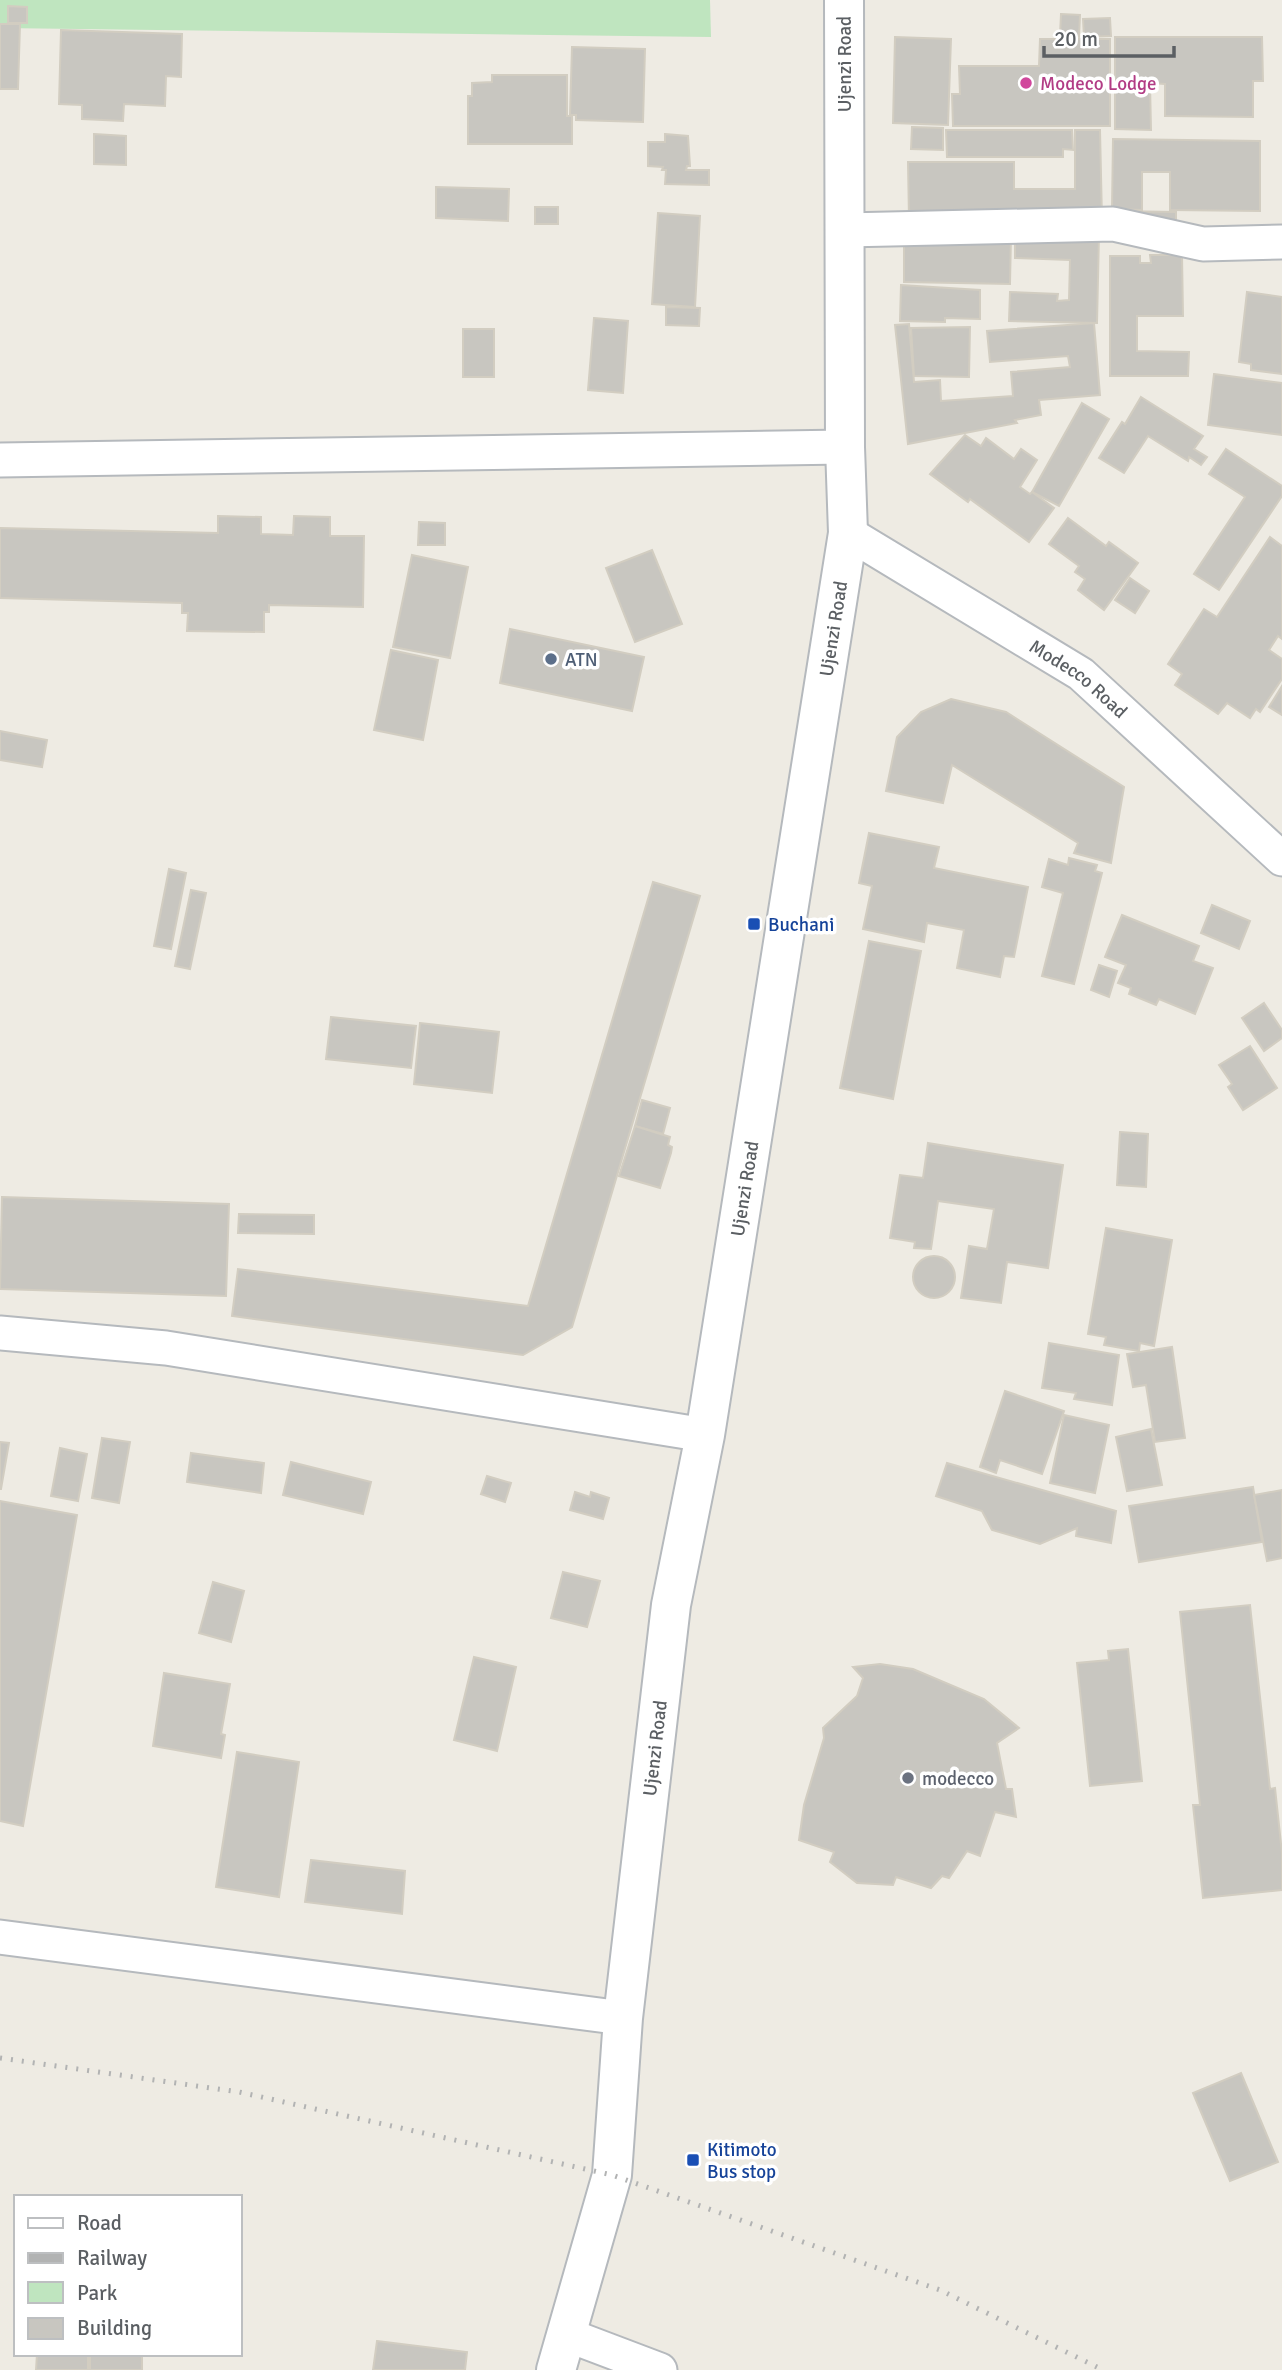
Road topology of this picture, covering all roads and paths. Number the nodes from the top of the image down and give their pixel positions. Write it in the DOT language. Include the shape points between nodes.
graph roads {
  1 [pos="844,0"];
  2 [pos="845,230"];
  3 [pos="1282,242"];
  4 [pos="845,447"];
  5 [pos="0,460"];
  6 [pos="848,533"];
  7 [pos="1282,859"];
  8 [pos="0,1333"];
  9 [pos="705,1435"];
  10 [pos="0,1937"];
  11 [pos="623,2018"];
  12 [pos="560,2352"];
  13 [pos="660,2370"];
  1 -- 2 [label="street, Ujenzi Road"];
  2 -- 3 [label="street" via="1113,224 1203,244"];
  2 -- 4 [label="street, Ujenzi Road"];
  4 -- 5 [label="street"];
  4 -- 6 [label="street, Ujenzi Road"];
  6 -- 7 [label="street, Modecco Road" via="1081,674"];
  6 -- 9 [label="street, Ujenzi Road"];
  8 -- 9 [label="street" via="166,1348"];
  9 -- 11 [label="street, Ujenzi Road" via="671,1605"];
  10 -- 11 [label="street"];
  11 -- 12 [label="street, Ujenzi Road" via="612,2175"];
  12 -- 13 [label="street"];
}
